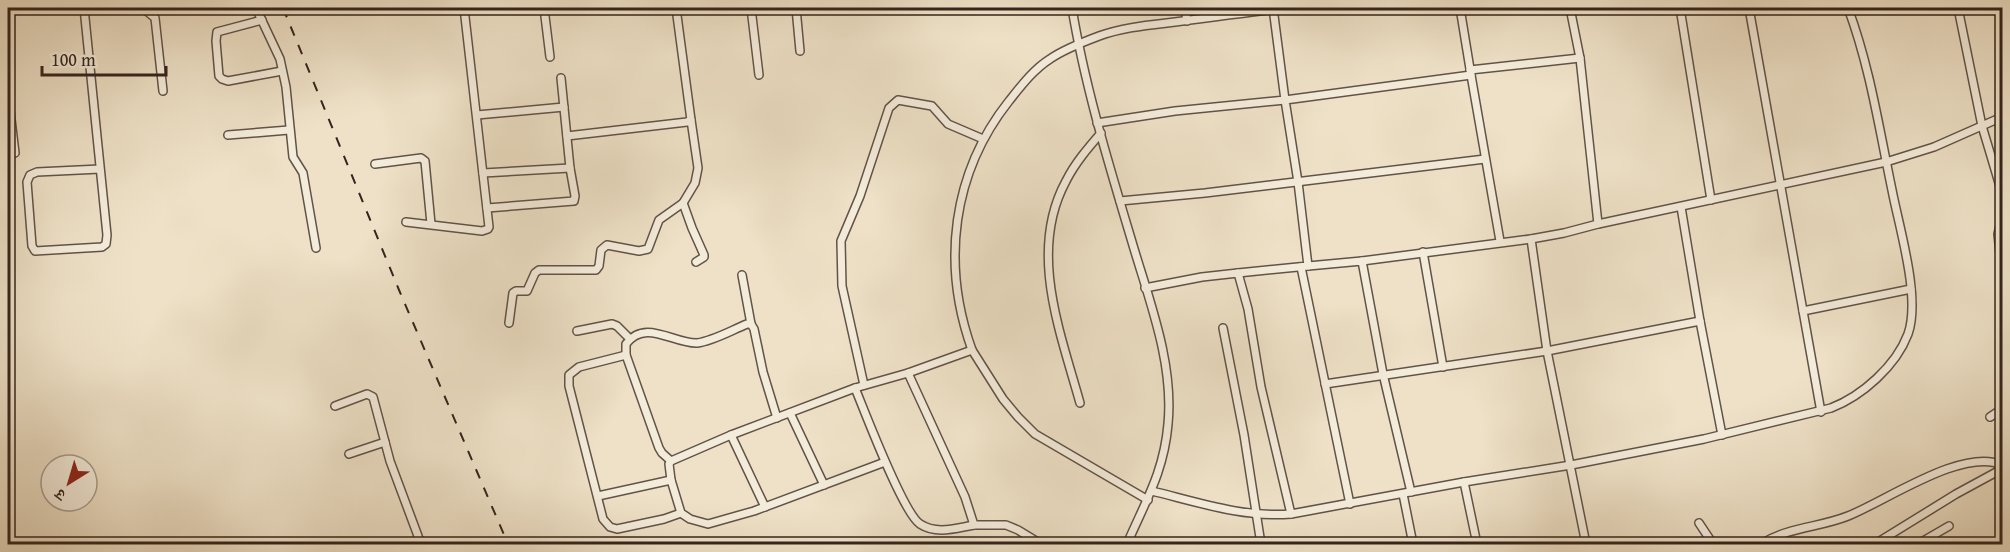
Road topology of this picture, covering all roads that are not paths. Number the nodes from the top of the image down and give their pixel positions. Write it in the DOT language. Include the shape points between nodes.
graph roads {
  1 [pos="84,8"];
  2 [pos="143,8"];
  3 [pos="255,8"];
  4 [pos="464,8"];
  5 [pos="544,8"];
  6 [pos="676,8"];
  7 [pos="751,8"];
  8 [pos="796,8"];
  9 [pos="1072,8"];
  10 [pos="1185,8"];
  11 [pos="1273,8"];
  12 [pos="1288,8"];
  13 [pos="1460,8"];
  14 [pos="1570,8"];
  15 [pos="1680,8"];
  16 [pos="1749,8"];
  17 [pos="1848,8"];
  18 [pos="1958,8"];
  19 [pos="262,20"];
  20 [pos="1187,21"];
  21 [pos="1079,44"];
  22 [pos="800,51"];
  23 [pos="550,57"];
  24 [pos="1580,58"];
  25 [pos="282,71"];
  26 [pos="1470,73"];
  27 [pos="759,75"];
  28 [pos="561,78"];
  29 [pos="163,91"];
  30 [pos="8,94"];
  31 [pos="1285,100"];
  32 [pos="564,107"];
  33 [pos="477,114"];
  34 [pos="2002,117"];
  35 [pos="691,120"];
  36 [pos="1097,123"];
  37 [pos="1982,126"];
  38 [pos="289,130"];
  39 [pos="1101,133"];
  40 [pos="228,135"];
  41 [pos="567,136"];
  42 [pos="983,140"];
  43 [pos="15,153"];
  44 [pos="1485,159"];
  45 [pos="1886,162"];
  46 [pos="375,164"];
  47 [pos="570,168"];
  48 [pos="100,169"];
  49 [pos="483,173"];
  50 [pos="1298,182"];
  51 [pos="1779,184"];
  52 [pos="2002,193"];
  53 [pos="1711,200"];
  54 [pos="1120,201"];
  55 [pos="682,202"];
  56 [pos="1681,207"];
  57 [pos="487,208"];
  58 [pos="2002,216"];
  59 [pos="406,222"];
  60 [pos="431,224"];
  61 [pos="1598,224"];
  62 [pos="1531,239"];
  63 [pos="1500,242"];
  64 [pos="316,248"];
  65 [pos="1424,252"];
  66 [pos="1362,261"];
  67 [pos="696,262"];
  68 [pos="1304,266"];
  69 [pos="2002,268"];
  70 [pos="1238,273"];
  71 [pos="742,275"];
  72 [pos="1145,288"];
  73 [pos="1911,289"];
  74 [pos="1803,311"];
  75 [pos="1700,321"];
  76 [pos="509,323"];
  77 [pos="751,324"];
  78 [pos="1223,328"];
  79 [pos="577,331"];
  80 [pos="630,339"];
  81 [pos="972,350"];
  82 [pos="1547,351"];
  83 [pos="626,355"];
  84 [pos="1443,367"];
  85 [pos="909,373"];
  86 [pos="1383,374"];
  87 [pos="1325,384"];
  88 [pos="864,385"];
  89 [pos="855,388"];
  90 [pos="1080,403"];
  91 [pos="335,406"];
  92 [pos="2002,408"];
  93 [pos="1821,412"];
  94 [pos="790,413"];
  95 [pos="1990,417"];
  96 [pos="777,418"];
  97 [pos="731,435"];
  98 [pos="1722,435"];
  99 [pos="385,442"];
  100 [pos="349,454"];
  101 [pos="671,460"];
  102 [pos="885,462"];
  103 [pos="1571,465"];
  104 [pos="2002,467"];
  105 [pos="671,480"];
  106 [pos="1464,482"];
  107 [pos="824,485"];
  108 [pos="1152,491"];
  109 [pos="1411,492"];
  110 [pos="1402,494"];
  111 [pos="598,496"];
  112 [pos="1148,500"];
  113 [pos="1350,504"];
  114 [pos="765,507"];
  115 [pos="681,513"];
  116 [pos="1257,514"];
  117 [pos="1291,514"];
  118 [pos="1699,523"];
  119 [pos="974,525"];
  120 [pos="1949,526"];
  121 [pos="418,538"];
  122 [pos="411,544"];
  123 [pos="424,544"];
  124 [pos="1041,544"];
  125 [pos="1127,544"];
  126 [pos="1261,544"];
  127 [pos="1413,544"];
  128 [pos="1477,544"];
  129 [pos="1586,544"];
  130 [pos="1713,544"];
  131 [pos="1761,544"];
  132 [pos="1875,544"];
  133 [pos="1918,544"];
  1 -- 48 [label="street"];
  2 -- 29 [label="street" via="155,18"];
  3 -- 19 [label="street"];
  4 -- 33 [label="street"];
  5 -- 23 [label="street"];
  6 -- 35 [label="street"];
  7 -- 27 [label="street"];
  8 -- 22 [label="street"];
  9 -- 21 [label="street"];
  10 -- 20 [label="street"];
  11 -- 12 [label="street"];
  11 -- 20 [label="street"];
  11 -- 31 [label="street"];
  13 -- 26 [label="street"];
  14 -- 24 [label="street"];
  15 -- 53 [label="street"];
  16 -- 51 [label="street"];
  17 -- 45 [label="street" via="1867,64"];
  18 -- 37 [label="street"];
  19 -- 25 [label="street"];
  19 -- 25 [label="street" via="218,32 219,76 228,81"];
  20 -- 21 [label="street" via="1113,31"];
  21 -- 36 [label="street"];
  21 -- 42 [label="street" via="1040,66 1001,110"];
  24 -- 26 [label="street"];
  24 -- 61 [label="street"];
  25 -- 38 [label="street"];
  26 -- 31 [label="street"];
  26 -- 44 [label="street"];
  28 -- 32 [label="street"];
  30 -- 43 [label="street"];
  31 -- 36 [label="street"];
  31 -- 50 [label="street"];
  32 -- 33 [label="street"];
  32 -- 41 [label="street"];
  33 -- 49 [label="street"];
  34 -- 37 [label="street"];
  35 -- 41 [label="street"];
  35 -- 55 [label="street" via="698,168 695,183"];
  36 -- 39 [label="street"];
  37 -- 45 [label="street"];
  37 -- 52 [label="street"];
  38 -- 40 [label="street"];
  38 -- 64 [label="street" via="294,159 303,173"];
  39 -- 54 [label="street"];
  39 -- 90 [label="street" via="1065,182 1049,230 1047,252 1057,316"];
  41 -- 47 [label="street"];
  42 -- 81 [label="street" via="962,192 954,257"];
  42 -- 88 [label="street" via="948,124 932,106 898,100 889,108 841,241 842,286"];
  44 -- 50 [label="street"];
  44 -- 63 [label="street"];
  45 -- 51 [label="street"];
  45 -- 73 [label="street"];
  46 -- 60 [label="street" via="424,159"];
  47 -- 49 [label="street"];
  47 -- 57 [label="street" via="574,201"];
  48 -- 48 [label="street" via="106,244 35,251 27,182 30,175"];
  49 -- 57 [label="street"];
  50 -- 54 [label="street"];
  50 -- 68 [label="street"];
  51 -- 53 [label="street"];
  51 -- 74 [label="street"];
  53 -- 56 [label="street"];
  54 -- 72 [label="street"];
  55 -- 67 [label="street" via="704,255"];
  55 -- 76 [label="street" via="659,220 645,251 607,245 601,250 596,270 537,271 527,291 513,293"];
  56 -- 61 [label="street"];
  56 -- 75 [label="street"];
  57 -- 60 [label="street" via="486,231"];
  58 -- 69 [label="street" via="1998,234"];
  59 -- 60 [label="street"];
  61 -- 62 [label="street"];
  62 -- 63 [label="street"];
  62 -- 82 [label="street"];
  63 -- 65 [label="street"];
  65 -- 66 [label="street"];
  65 -- 84 [label="street"];
  66 -- 68 [label="street"];
  66 -- 86 [label="street"];
  68 -- 70 [label="street"];
  68 -- 87 [label="street"];
  70 -- 72 [label="street"];
  70 -- 117 [label="street"];
  71 -- 77 [label="street"];
  72 -- 108 [label="street" via="1167,379 1167,436"];
  73 -- 74 [label="street"];
  73 -- 93 [label="street" via="1908,334 1888,364 1857,396"];
  74 -- 93 [label="street"];
  75 -- 82 [label="street"];
  75 -- 98 [label="street"];
  77 -- 80 [label="street" via="700,342 657,333 642,333"];
  77 -- 96 [label="street"];
  78 -- 116 [label="street"];
  79 -- 80 [label="street" via="612,324"];
  80 -- 83 [label="street"];
  81 -- 85 [label="street"];
  81 -- 112 [label="street" via="1003,399 1035,434"];
  82 -- 84 [label="street"];
  82 -- 103 [label="street"];
  83 -- 101 [label="street" via="659,448"];
  83 -- 111 [label="street" via="579,367 569,375"];
  84 -- 86 [label="street"];
  85 -- 88 [label="street"];
  85 -- 119 [label="street"];
  86 -- 87 [label="street"];
  86 -- 109 [label="street"];
  87 -- 113 [label="street"];
  88 -- 89 [label="street"];
  89 -- 94 [label="street"];
  89 -- 102 [label="street"];
  91 -- 99 [label="street" via="370,394"];
  92 -- 95 [label="street"];
  93 -- 98 [label="street"];
  94 -- 96 [label="street"];
  94 -- 107 [label="street"];
  96 -- 97 [label="street"];
  97 -- 101 [label="street"];
  97 -- 114 [label="street"];
  98 -- 103 [label="street"];
  99 -- 100 [label="street"];
  99 -- 121 [label="street"];
  101 -- 105 [label="street"];
  102 -- 107 [label="street"];
  102 -- 119 [label="street" via="918,523 944,531"];
  103 -- 106 [label="street"];
  103 -- 129 [label="street"];
  104 -- 131 [label="street" via="1990,462 1950,468 1848,516 1792,530"];
  104 -- 132 [label="street"];
  105 -- 111 [label="street"];
  105 -- 115 [label="street"];
  106 -- 109 [label="street"];
  106 -- 128 [label="street"];
  107 -- 114 [label="street"];
  108 -- 112 [label="street"];
  108 -- 116 [label="street"];
  109 -- 110 [label="street"];
  110 -- 113 [label="street"];
  110 -- 127 [label="street"];
  111 -- 115 [label="street" via="604,522 613,529"];
  112 -- 125 [label="street"];
  113 -- 117 [label="street"];
  114 -- 115 [label="street" via="708,524"];
  116 -- 117 [label="street"];
  116 -- 126 [label="street"];
  118 -- 130 [label="street"];
  119 -- 124 [label="street" via="1006,525"];
  120 -- 133 [label="street"];
  121 -- 122 [label="street"];
  121 -- 123 [label="street"];
}
